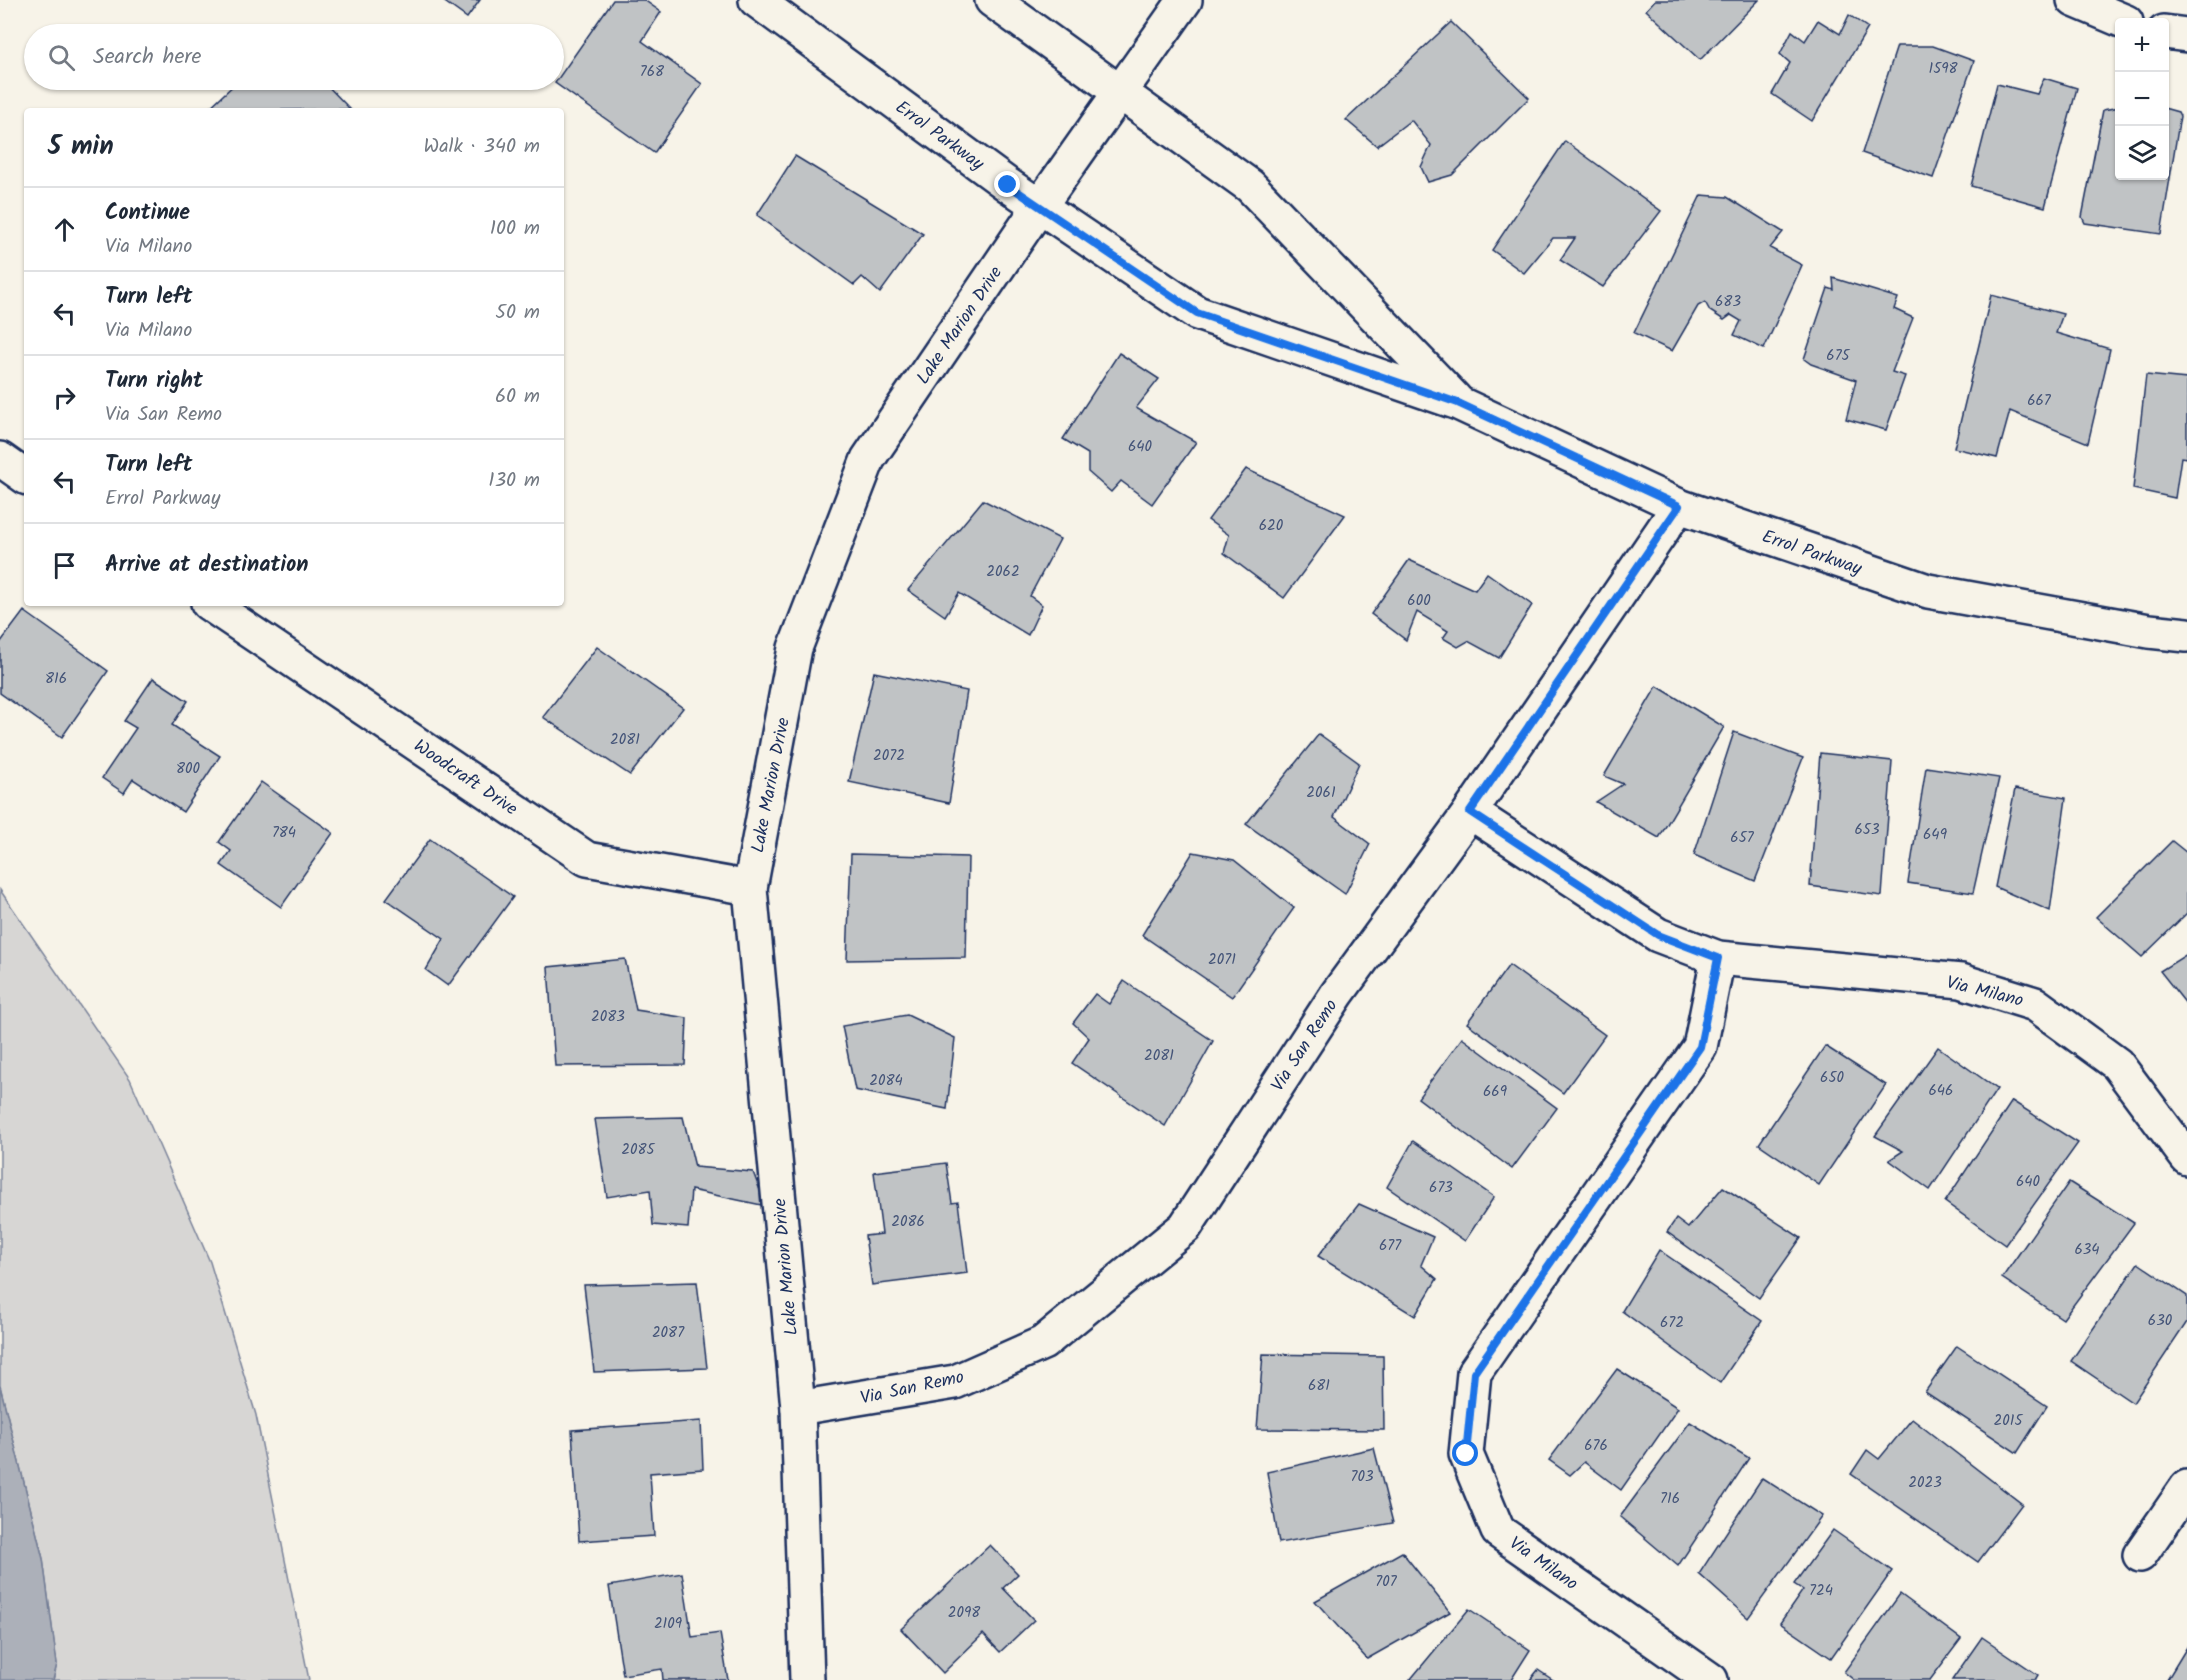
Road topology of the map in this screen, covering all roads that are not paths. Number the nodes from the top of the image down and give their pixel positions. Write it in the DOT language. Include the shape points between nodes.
graph roads {
  1 [pos="756,0"];
  2 [pos="992,0"];
  3 [pos="1185,0"];
  4 [pos="2074,0"];
  5 [pos="2117,18"];
  6 [pos="2169,33"];
  7 [pos="2187,35"];
  8 [pos="1119,91"];
  9 [pos="1040,207"];
  10 [pos="1458,403"];
  11 [pos="0,459"];
  12 [pos="24,476"];
  13 [pos="1679,506"];
  14 [pos="212,606"];
  15 [pos="2187,635"];
  16 [pos="1470,812"];
  17 [pos="750,888"];
  18 [pos="1718,958"];
  19 [pos="2187,1158"];
  20 [pos="798,1408"];
  21 [pos="2187,1487"];
  22 [pos="2140,1556"];
  23 [pos="807,1680"];
  24 [pos="1711,1680"];
  1 -- 9 [label="street, Errol Parkway"];
  2 -- 8 [label="street, Errol Parkway"];
  3 -- 8 [label="street, Lake Marion Drive"];
  4 -- 5 [label="street"];
  6 -- 7 [label="street"];
  8 -- 9 [label="street, Lake Marion Drive"];
  8 -- 10 [label="street, Errol Parkway" via="1250,186"];
  9 -- 10 [label="street, Errol Parkway" via="1197,313"];
  9 -- 17 [label="street, Lake Marion Drive" via="868,459 795,648"];
  10 -- 13 [label="street, Errol Parkway"];
  11 -- 12 [label="street"];
  13 -- 15 [label="street, Errol Parkway" via="1928,591"];
  13 -- 16 [label="street, Via San Remo"];
  14 -- 17 [label="street, Woodcraft Drive" via="587,859"];
  16 -- 18 [label="street, Via Milano" via="1658,935"];
  16 -- 20 [label="street, Via San Remo" via="1337,994 1185,1227 1043,1343 955,1382"];
  17 -- 20 [label="street, Lake Marion Drive"];
  18 -- 19 [label="street, Via Milano" via="1960,981 2035,1004 2117,1064"];
  18 -- 24 [label="street, Via Milano" via="1700,1047 1474,1373 1466,1454 1498,1531"];
  20 -- 23 [label="street, Lake Marion Drive"];
  21 -- 22 [label="street"];
}
